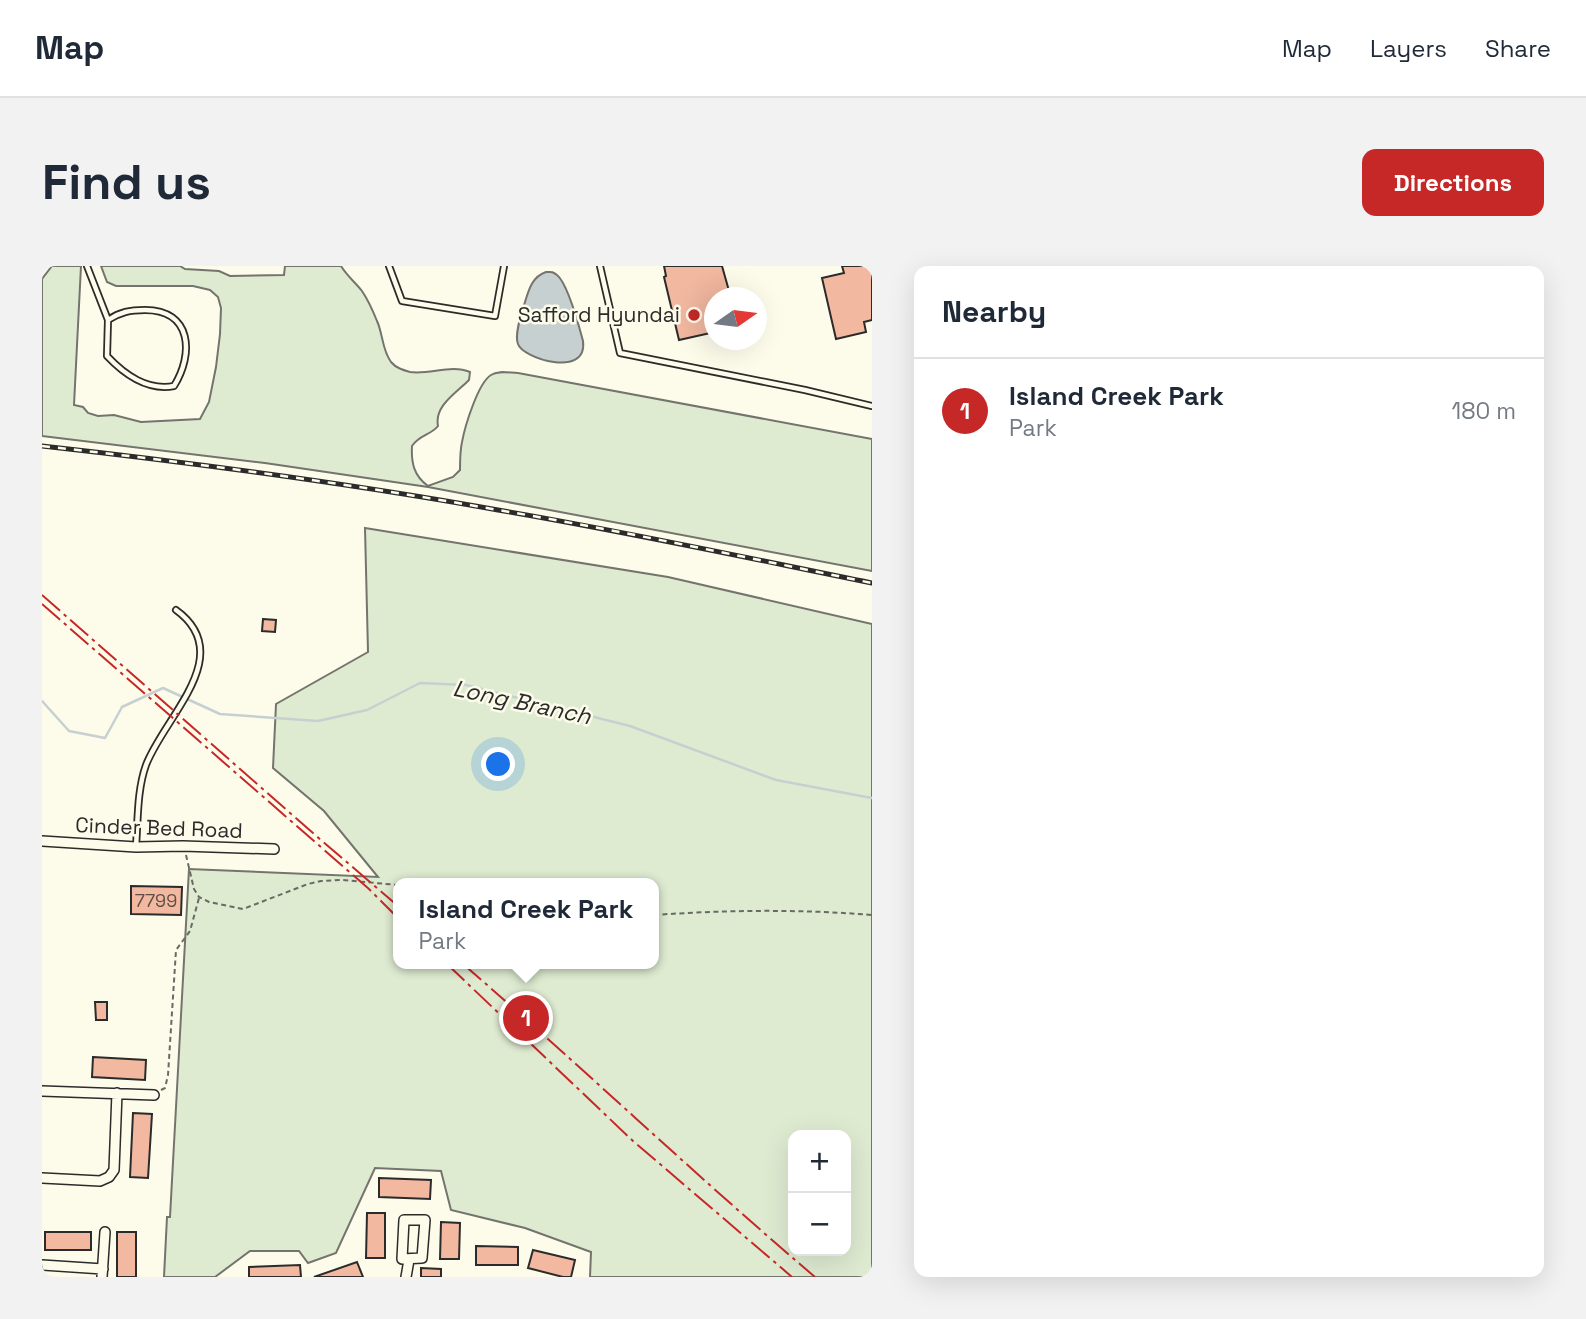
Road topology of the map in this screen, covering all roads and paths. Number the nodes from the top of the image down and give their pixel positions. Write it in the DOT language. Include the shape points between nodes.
graph roads {
  1 [pos="87,266"];
  2 [pos="389,266"];
  3 [pos="504,266"];
  4 [pos="600,266"];
  5 [pos="108,320"];
  6 [pos="872,406"];
  7 [pos="176,610"];
  8 [pos="42,841"];
  9 [pos="136,846"];
  10 [pos="183,846"];
  11 [pos="274,849"];
  12 [pos="393,884"];
  13 [pos="199,897"];
  14 [pos="659,915"];
  15 [pos="872,915"];
  16 [pos="42,1091"];
  17 [pos="117,1093"];
  18 [pos="154,1094"];
  19 [pos="42,1178"];
  20 [pos="105,1233"];
  21 [pos="409,1259"];
  22 [pos="42,1265"];
  23 [pos="102,1273"];
  24 [pos="406,1277"];
  1 -- 5 [label="lane"];
  2 -- 3 [label="lane" via="402,300 495,316"];
  4 -- 6 [label="lane" via="620,354"];
  5 -- 5 [label="lane" via="107,356 120,370 161,388 174,386 186,356 181,325 166,314 149,310 120,312"];
  7 -- 9 [label="lane" via="197,634 199,670 145,769"];
  8 -- 9 [label="street, Cinder Bed Road"];
  9 -- 10 [label="street, Cinder Bed Road"];
  10 -- 11 [label="street, Cinder Bed Road"];
  10 -- 13 [label="path"];
  12 -- 13 [label="path" via="321,881 243,909"];
  13 -- 18 [label="path" via="190,931 176,950 168,1074 164,1088"];
  14 -- 15 [label="path" via="822,911"];
  16 -- 17 [label="street"];
  17 -- 18 [label="street"];
  17 -- 19 [label="street" via="114,1170 109,1177 100,1181"];
  20 -- 23 [label="street"];
  21 -- 21 [label="street" via="422,1258 425,1220 404,1220 402,1259"];
  21 -- 24 [label="street"];
  22 -- 23 [label="street"];
}
